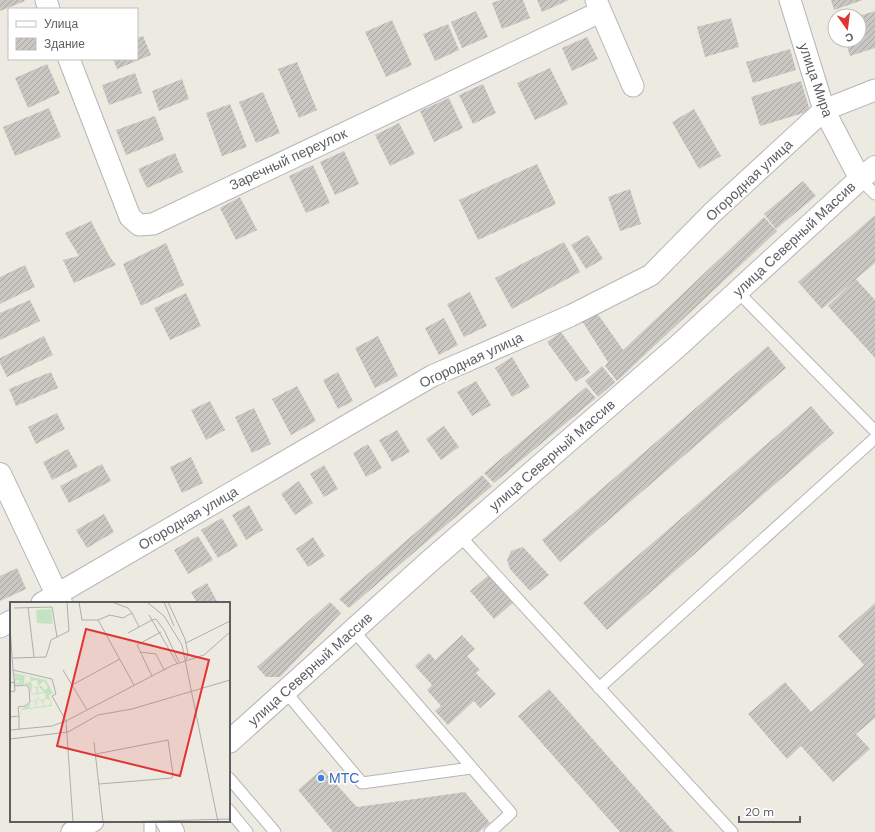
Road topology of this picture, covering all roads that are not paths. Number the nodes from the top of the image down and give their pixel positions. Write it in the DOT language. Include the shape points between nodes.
graph roads {
  1 [pos="790,0"];
  2 [pos="598,6"];
  3 [pos="69,60"];
  4 [pos="633,86"];
  5 [pos="875,90"];
  6 [pos="824,110"];
  7 [pos="867,173"];
  8 [pos="875,194"];
  9 [pos="737,291"];
  10 [pos="875,431"];
  11 [pos="875,438"];
  12 [pos="0,474"];
  13 [pos="459,535"];
  14 [pos="53,600"];
  15 [pos="10,622"];
  16 [pos="0,627"];
  17 [pos="353,630"];
  18 [pos="599,688"];
  19 [pos="285,692"];
  20 [pos="230,741"];
  21 [pos="472,768"];
  22 [pos="230,779"];
  23 [pos="230,811"];
  24 [pos="91,822"];
  25 [pos="168,822"];
  26 [pos="72,832"];
  27 [pos="173,832"];
  28 [pos="247,832"];
  29 [pos="275,832"];
  30 [pos="490,832"];
  31 [pos="732,832"];
  1 -- 6 [label="street, улица Мира"];
  2 -- 3 [label="street, Заречный переулок" via="153,224 139,225 130,217"];
  2 -- 4 [label="street, Заречный переулок"];
  5 -- 6 [label="street, Огородная улица"];
  6 -- 7 [label="street, улица Мира"];
  6 -- 14 [label="street, Огородная улица" via="712,213 651,275 570,316 432,376"];
  7 -- 8 [label="lane"];
  7 -- 9 [label="street, улица Северный Массив"];
  9 -- 10 [label="lane"];
  9 -- 13 [label="street, улица Северный Массив" via="678,346"];
  11 -- 18 [label="lane"];
  12 -- 14 [label="street"];
  13 -- 17 [label="street, улица Северный Массив"];
  13 -- 18 [label="lane"];
  15 -- 16 [label="street"];
  17 -- 19 [label="street, улица Северный Массив"];
  17 -- 21 [label="lane"];
  18 -- 31 [label="lane"];
  19 -- 20 [label="street, улица Северный Массив"];
  19 -- 21 [label="lane" via="362,783"];
  21 -- 30 [label="lane" via="511,813"];
  22 -- 29 [label="lane"];
  23 -- 28 [label="lane"];
  24 -- 26 [label="street"];
  25 -- 27 [label="street"];
}
